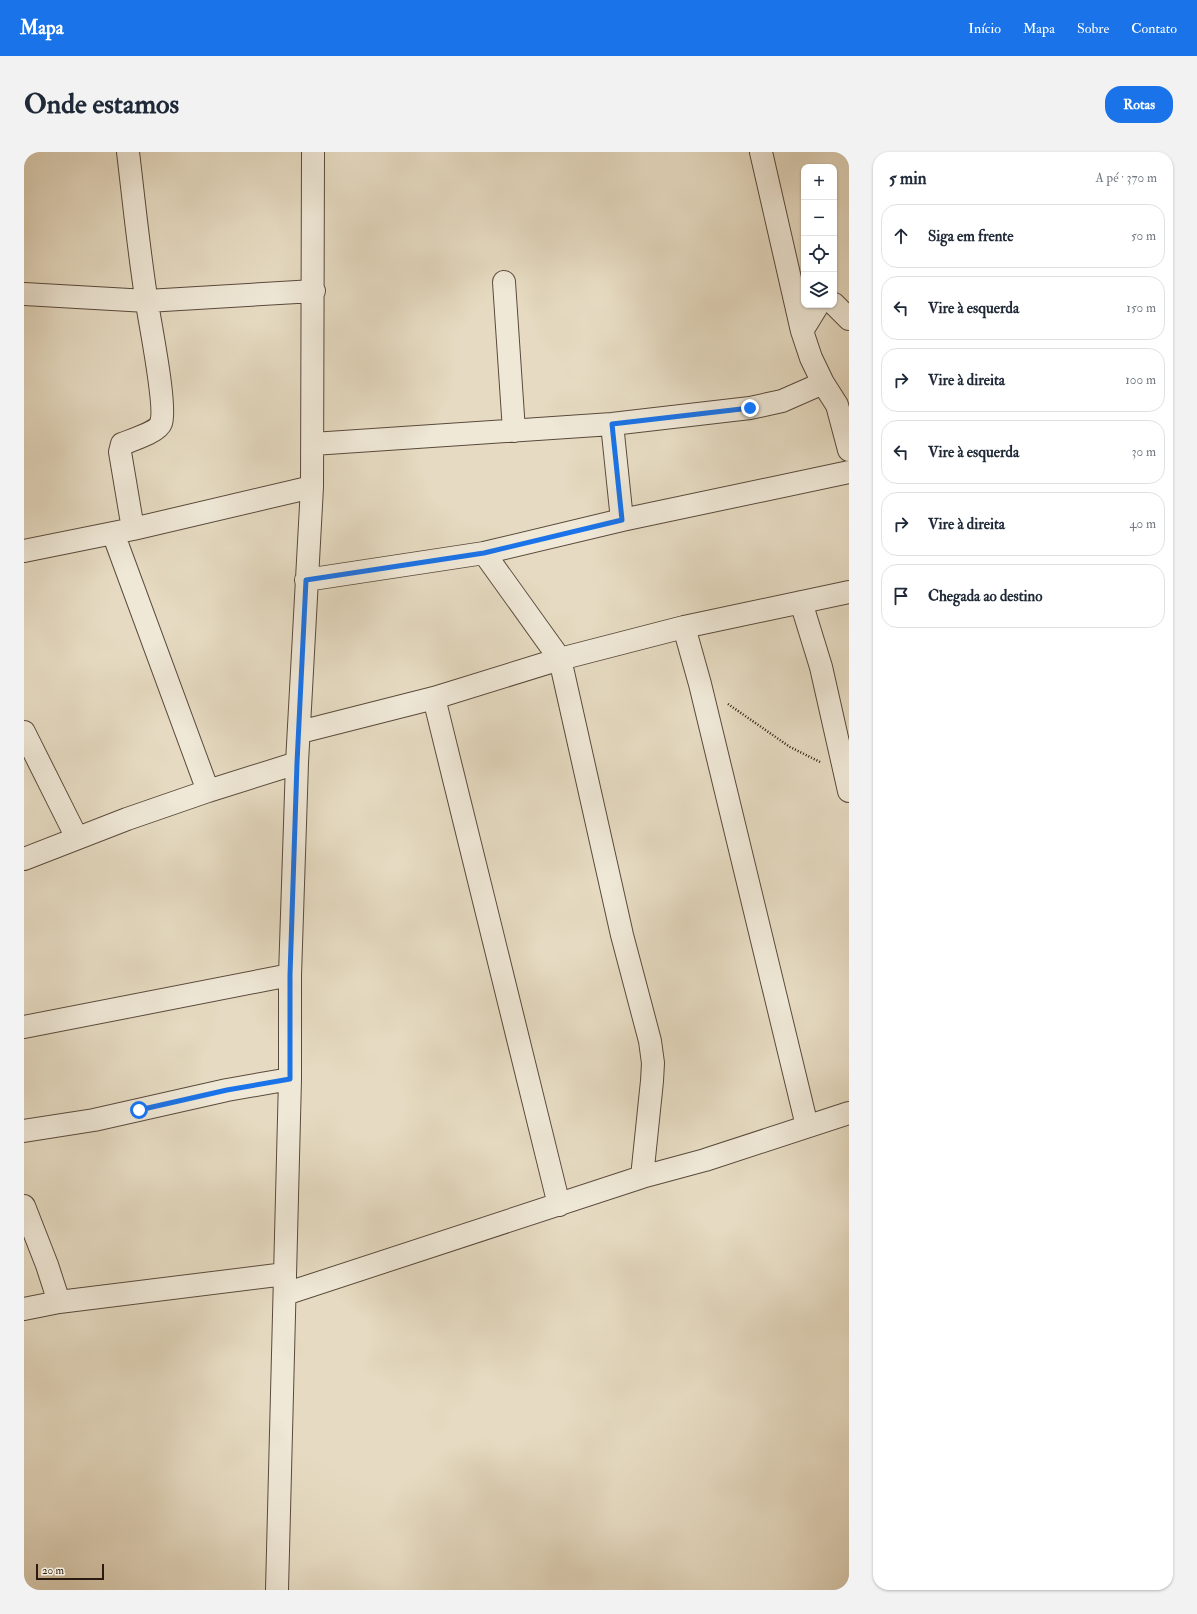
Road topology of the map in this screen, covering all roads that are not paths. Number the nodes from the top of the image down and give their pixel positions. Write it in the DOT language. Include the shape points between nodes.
graph roads {
  1 [pos="128,152"];
  2 [pos="313,152"];
  3 [pos="761,152"];
  4 [pos="786,258"];
  5 [pos="801,272"];
  6 [pos="504,282"];
  7 [pos="314,291"];
  8 [pos="24,294"];
  9 [pos="147,301"];
  10 [pos="837,307"];
  11 [pos="816,308"];
  12 [pos="849,319"];
  13 [pos="802,331"];
  14 [pos="823,383"];
  15 [pos="612,424"];
  16 [pos="514,431"];
  17 [pos="312,444"];
  18 [pos="849,450"];
  19 [pos="849,472"];
  20 [pos="312,487"];
  21 [pos="622,520"];
  22 [pos="123,531"];
  23 [pos="24,551"];
  24 [pos="484,553"];
  25 [pos="306,580"];
  26 [pos="849,592"];
  27 [pos="801,602"];
  28 [pos="684,627"];
  29 [pos="560,659"];
  30 [pos="434,698"];
  31 [pos="24,732"];
  32 [pos="300,732"];
  33 [pos="297,763"];
  34 [pos="208,791"];
  35 [pos="849,791"];
  36 [pos="77,838"];
  37 [pos="24,859"];
  38 [pos="290,975"];
  39 [pos="24,1027"];
  40 [pos="290,1079"];
  41 [pos="849,1113"];
  42 [pos="807,1126"];
  43 [pos="24,1131"];
  44 [pos="642,1177"];
  45 [pos="559,1205"];
  46 [pos="24,1206"];
  47 [pos="285,1284"];
  48 [pos="59,1302"];
  49 [pos="24,1308"];
  50 [pos="278,1590"];
  1 -- 9 [label="street"];
  2 -- 7 [label="street"];
  3 -- 4 [label="street"];
  4 -- 5 [label="street"];
  4 -- 13 [label="street"];
  6 -- 16 [label="street"];
  7 -- 9 [label="street"];
  7 -- 17 [label="street"];
  8 -- 9 [label="street"];
  9 -- 22 [label="street" via="163,419 156,429 122,444 120,452"];
  10 -- 12 [label="street"];
  11 -- 13 [label="street"];
  13 -- 14 [label="street"];
  14 -- 15 [label="street" via="782,401 750,408"];
  14 -- 18 [label="street" via="837,406"];
  15 -- 16 [label="street"];
  15 -- 21 [label="street"];
  16 -- 17 [label="street"];
  17 -- 20 [label="street"];
  19 -- 21 [label="street"];
  20 -- 22 [label="street"];
  20 -- 25 [label="street"];
  21 -- 24 [label="street"];
  22 -- 23 [label="street"];
  22 -- 34 [label="street"];
  24 -- 25 [label="street"];
  24 -- 29 [label="street"];
  25 -- 32 [label="street"];
  26 -- 27 [label="street"];
  27 -- 28 [label="street"];
  27 -- 35 [label="street" via="821,667"];
  28 -- 29 [label="street"];
  28 -- 42 [label="street"];
  29 -- 30 [label="street"];
  29 -- 44 [label="street" via="622,935 650,1041 652,1081"];
  30 -- 32 [label="street"];
  30 -- 45 [label="street"];
  31 -- 36 [label="street"];
  32 -- 33 [label="street"];
  33 -- 34 [label="street"];
  33 -- 38 [label="street"];
  34 -- 36 [label="street"];
  36 -- 37 [label="street"];
  38 -- 39 [label="street"];
  38 -- 40 [label="street"];
  40 -- 43 [label="street" via="227,1090 94,1120"];
  40 -- 47 [label="street"];
  41 -- 42 [label="street"];
  42 -- 44 [label="street" via="705,1160"];
  44 -- 45 [label="street"];
  45 -- 47 [label="street"];
  46 -- 48 [label="street"];
  47 -- 48 [label="street"];
  47 -- 50 [label="street"];
  48 -- 49 [label="street"];
}
